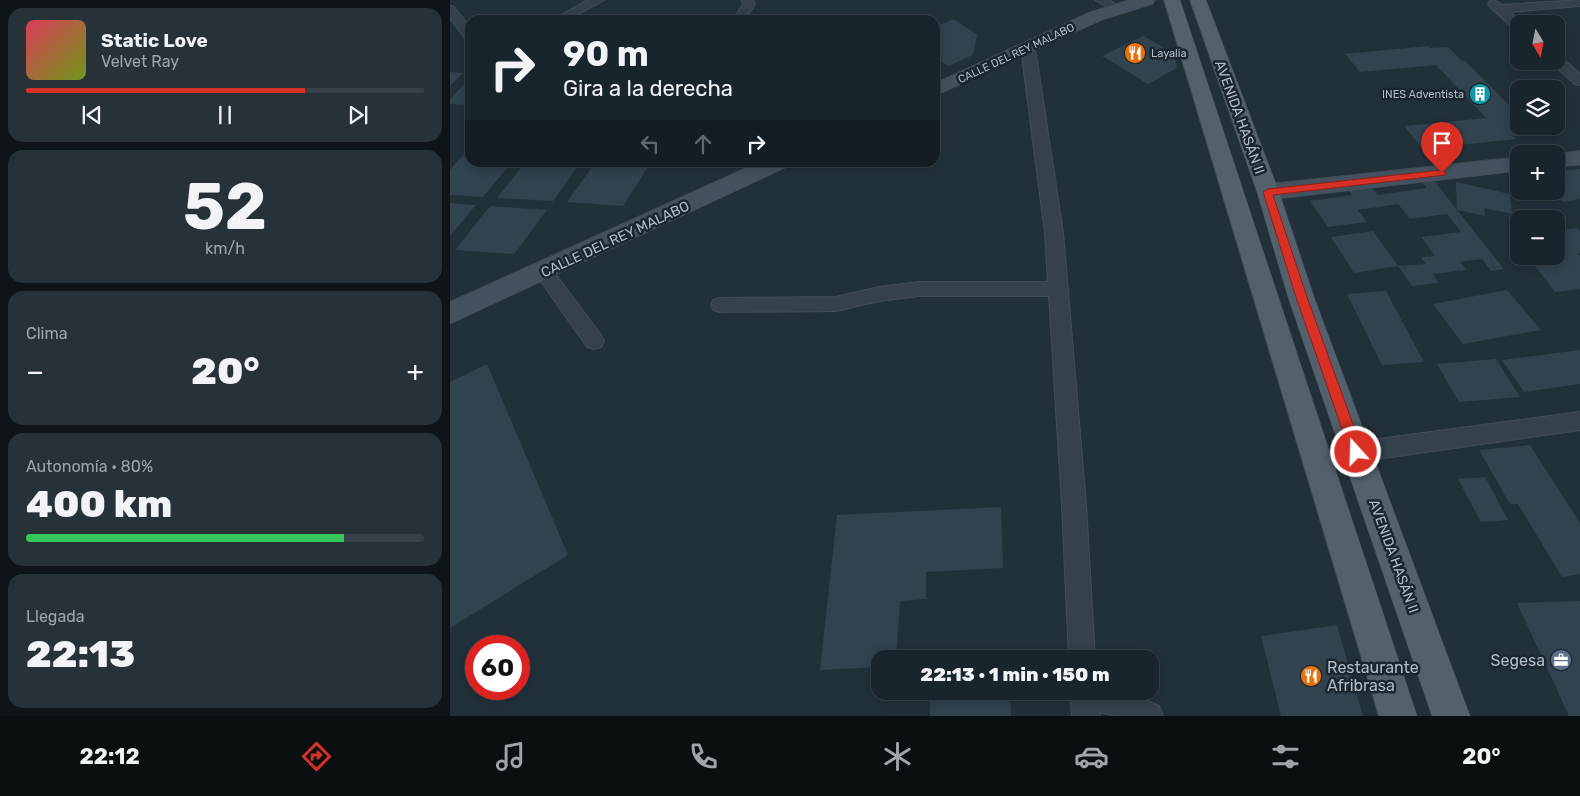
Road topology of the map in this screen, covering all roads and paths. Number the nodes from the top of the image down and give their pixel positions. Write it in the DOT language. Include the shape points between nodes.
graph roads {
  1 [pos="598,0"];
  2 [pos="747,0"];
  3 [pos="1147,0"];
  4 [pos="1172,0"];
  5 [pos="1198,0"];
  6 [pos="1489,0"];
  7 [pos="1580,2"];
  8 [pos="1106,5"];
  9 [pos="1500,9"];
  10 [pos="451,12"];
  11 [pos="568,15"];
  12 [pos="742,15"];
  13 [pos="1510,18"];
  14 [pos="465,29"];
  15 [pos="1028,48"];
  16 [pos="1565,68"];
  17 [pos="1580,81"];
  18 [pos="940,88"];
  19 [pos="1580,158"];
  20 [pos="1565,159"];
  21 [pos="1510,165"];
  22 [pos="768,167"];
  23 [pos="1268,192"];
  24 [pos="544,272"];
  25 [pos="1057,289"];
  26 [pos="720,304"];
  27 [pos="450,314"];
  28 [pos="594,341"];
  29 [pos="1580,421"];
  30 [pos="1356,452"];
  31 [pos="1082,650"];
  32 [pos="1085,701"];
  33 [pos="1149,716"];
  34 [pos="1398,716"];
  35 [pos="1451,716"];
  1 -- 11 [label="street"];
  2 -- 12 [label="street" via="749,4"];
  3 -- 8 [label="main road, CALLE DEL REY MALABO"];
  4 -- 34 [label="main road, AVENIDA HASÁN II"];
  5 -- 23 [label="main road, AVENIDA HASÁN II"];
  6 -- 9 [label="street"];
  7 -- 9 [label="street"];
  8 -- 15 [label="main road, CALLE DEL REY MALABO"];
  9 -- 13 [label="street"];
  10 -- 14 [label="street"];
  15 -- 18 [label="main road, CALLE DEL REY MALABO"];
  15 -- 25 [label="street" via="1054,233"];
  16 -- 17 [label="street"];
  19 -- 20 [label="main road"];
  21 -- 23 [label="main road"];
  22 -- 24 [label="main road, CALLE DEL REY MALABO"];
  23 -- 30 [label="main road, AVENIDA HASÁN II"];
  24 -- 27 [label="main road, CALLE DEL REY MALABO"];
  24 -- 28 [label="street"];
  25 -- 26 [label="street" via="919,289 836,304"];
  25 -- 31 [label="street"];
  29 -- 30 [label="street"];
  30 -- 35 [label="main road, AVENIDA HASÁN II"];
  32 -- 33 [label="street" via="1111,700"];
}
